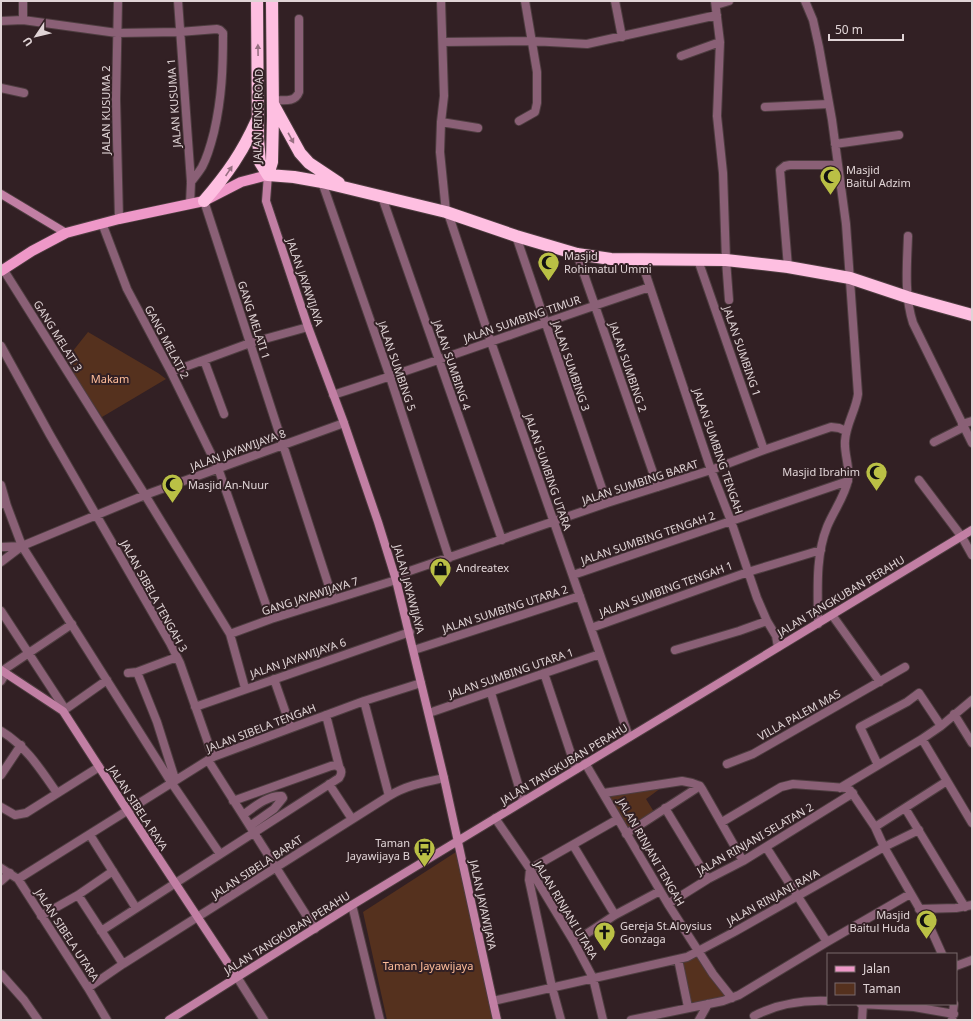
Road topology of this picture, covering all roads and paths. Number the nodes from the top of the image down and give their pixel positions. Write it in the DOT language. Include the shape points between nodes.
graph roads {
  1 [pos="23,1"];
  2 [pos="118,1"];
  3 [pos="178,1"];
  4 [pos="257,1"];
  5 [pos="272,1"];
  6 [pos="441,1"];
  7 [pos="525,1"];
  8 [pos="615,1"];
  9 [pos="729,1"];
  10 [pos="805,1"];
  11 [pos="716,3"];
  12 [pos="717,14"];
  13 [pos="299,19"];
  14 [pos="23,20"];
  15 [pos="1,21"];
  16 [pos="179,32"];
  17 [pos="117,33"];
  18 [pos="622,37"];
  19 [pos="531,41"];
  20 [pos="443,42"];
  21 [pos="720,42"];
  22 [pos="681,56"];
  23 [pos="1,88"];
  24 [pos="24,93"];
  25 [pos="273,102"];
  26 [pos="830,104"];
  27 [pos="765,107"];
  28 [pos="258,117"];
  29 [pos="519,121"];
  30 [pos="441,122"];
  31 [pos="478,128"];
  32 [pos="899,135"];
  33 [pos="835,144"];
  34 [pos="838,165"];
  35 [pos="268,175"];
  36 [pos="191,182"];
  37 [pos="322,182"];
  38 [pos="345,187"];
  39 [pos="1,194"];
  40 [pos="382,197"];
  41 [pos="204,201"];
  42 [pos="190,204"];
  43 [pos="447,213"];
  44 [pos="119,219"];
  45 [pos="102,223"];
  46 [pos="66,233"];
  47 [pos="516,236"];
  48 [pos="908,236"];
  49 [pos="577,254"];
  50 [pos="641,260"];
  51 [pos="698,260"];
  52 [pos="726,260"];
  53 [pos="788,267"];
  54 [pos="2,270"];
  55 [pos="850,278"];
  56 [pos="650,287"];
  57 [pos="907,297"];
  58 [pos="729,300"];
  59 [pos="595,305"];
  60 [pos="972,315"];
  61 [pos="545,324"];
  62 [pos="308,327"];
  63 [pos="491,342"];
  64 [pos="250,343"];
  65 [pos="1,346"];
  66 [pos="204,360"];
  67 [pos="439,360"];
  68 [pos="171,372"];
  69 [pos="390,377"];
  70 [pos="333,395"];
  71 [pos="224,414"];
  72 [pos="972,421"];
  73 [pos="344,423"];
  74 [pos="963,426"];
  75 [pos="846,431"];
  76 [pos="934,442"];
  77 [pos="972,443"];
  78 [pos="283,446"];
  79 [pos="764,450"];
  80 [pos="218,468"];
  81 [pos="711,470"];
  82 [pos="919,480"];
  83 [pos="848,482"];
  84 [pos="1,485"];
  85 [pos="658,487"];
  86 [pos="145,495"];
  87 [pos="607,504"];
  88 [pos="4,505"];
  89 [pos="96,516"];
  90 [pos="731,521"];
  91 [pos="554,522"];
  92 [pos="972,530"];
  93 [pos="962,536"];
  94 [pos="502,540"];
  95 [pos="22,546"];
  96 [pos="1,547"];
  97 [pos="821,550"];
  98 [pos="972,554"];
  99 [pos="449,558"];
  100 [pos="1,562"];
  101 [pos="748,572"];
  102 [pos="573,575"];
  103 [pos="396,578"];
  104 [pos="580,596"];
  105 [pos="333,599"];
  106 [pos="1,611"];
  107 [pos="832,615"];
  108 [pos="271,619"];
  109 [pos="767,621"];
  110 [pos="72,624"];
  111 [pos="818,624"];
  112 [pos="591,628"];
  113 [pos="410,632"];
  114 [pos="230,634"];
  115 [pos="778,647"];
  116 [pos="414,650"];
  117 [pos="675,650"];
  118 [pos="29,652"];
  119 [pos="600,654"];
  120 [pos="177,657"];
  121 [pos="905,667"];
  122 [pos="137,672"];
  123 [pos="128,673"];
  124 [pos="544,673"];
  125 [pos="2,674"];
  126 [pos="274,679"];
  127 [pos="107,680"];
  128 [pos="880,682"];
  129 [pos="421,683"];
  130 [pos="245,688"];
  131 [pos="491,693"];
  132 [pos="972,700"];
  133 [pos="364,701"];
  134 [pos="195,706"];
  135 [pos="64,710"];
  136 [pos="429,713"];
  137 [pos="954,714"];
  138 [pos="326,715"];
  139 [pos="940,726"];
  140 [pos="291,728"];
  141 [pos="1,731"];
  142 [pos="629,737"];
  143 [pos="922,739"];
  144 [pos="972,743"];
  145 [pos="21,745"];
  146 [pos="211,758"];
  147 [pos="585,763"];
  148 [pos="727,764"];
  149 [pos="878,765"];
  150 [pos="339,766"];
  151 [pos="99,768"];
  152 [pos="576,769"];
  153 [pos="1,775"];
  154 [pos="444,778"];
  155 [pos="173,781"];
  156 [pos="947,781"];
  157 [pos="328,784"];
  158 [pos="700,786"];
  159 [pos="840,788"];
  160 [pos="57,793"];
  161 [pos="604,793"];
  162 [pos="854,793"];
  163 [pos="389,796"];
  164 [pos="233,801"];
  165 [pos="523,801"];
  166 [pos="1,808"];
  167 [pos="666,808"];
  168 [pos="905,808"];
  169 [pos="127,810"];
  170 [pos="242,815"];
  171 [pos="495,818"];
  172 [pos="352,819"];
  173 [pos="618,819"];
  174 [pos="722,822"];
  175 [pos="972,823"];
  176 [pos="250,826"];
  177 [pos="874,827"];
  178 [pos="918,830"];
  179 [pos="255,833"];
  180 [pos="626,834"];
  181 [pos="90,835"];
  182 [pos="458,841"];
  183 [pos="573,845"];
  184 [pos="766,847"];
  185 [pos="884,847"];
  186 [pos="220,854"];
  187 [pos="743,861"];
  188 [pos="276,867"];
  189 [pos="1,868"];
  190 [pos="530,869"];
  191 [pos="113,871"];
  192 [pos="10,873"];
  193 [pos="18,879"];
  194 [pos="708,879"];
  195 [pos="1,881"];
  196 [pos="174,884"];
  197 [pos="660,891"];
  198 [pos="78,894"];
  199 [pos="910,894"];
  200 [pos="797,897"];
  201 [pos="352,904"];
  202 [pos="668,904"];
  203 [pos="969,906"];
  204 [pos="136,908"];
  205 [pos="920,909"];
  206 [pos="615,915"];
  207 [pos="41,916"];
  208 [pos="197,918"];
  209 [pos="315,929"];
  210 [pos="102,931"];
  211 [pos="574,942"];
  212 [pos="827,942"];
  213 [pos="699,951"];
  214 [pos="942,953"];
  215 [pos="678,959"];
  216 [pos="972,960"];
  217 [pos="123,964"];
  218 [pos="957,966"];
  219 [pos="1,974"];
  220 [pos="236,977"];
  221 [pos="593,978"];
  222 [pos="552,987"];
  223 [pos="88,988"];
  224 [pos="732,998"];
  225 [pos="493,1001"];
  226 [pos="827,1001"];
  227 [pos="708,1004"];
  228 [pos="862,1005"];
  229 [pos="879,1005"];
  230 [pos="954,1005"];
  231 [pos="688,1007"];
  232 [pos="754,1016"];
  233 [pos="953,1017"];
  234 [pos="648,1018"];
  235 [pos="38,1020"];
  236 [pos="107,1020"];
  237 [pos="169,1020"];
  238 [pos="264,1020"];
  239 [pos="380,1020"];
  240 [pos="497,1020"];
  241 [pos="561,1020"];
  242 [pos="603,1020"];
  243 [pos="631,1020"];
  244 [pos="699,1020"];
  245 [pos="862,1020"];
  1 -- 14 [label="street"];
  2 -- 17 [label="street, JALAN KUSUMA 2"];
  3 -- 16 [label="street, JALAN KUSUMA 1"];
  28 -- 4 [label="highway, JALAN RING ROAD, one-way"];
  5 -- 25 [label="highway, JALAN RING ROAD"];
  6 -- 20 [label="street, JALAN SUMBING UTARA"];
  7 -- 19 [label="street"];
  8 -- 18 [label="street"];
  9 -- 11 [label="street"];
  10 -- 26 [label="street" via="813,20"];
  11 -- 12 [label="street"];
  12 -- 18 [label="street"];
  12 -- 21 [label="street"];
  13 -- 25 [label="street" via="300,92 295,99"];
  14 -- 15 [label="street"];
  14 -- 17 [label="street"];
  16 -- 17 [label="street"];
  16 -- 36 [label="street, JALAN KUSUMA 1"];
  16 -- 36 [label="street" via="217,29 223,33 224,72 219,109 206,158"];
  17 -- 44 [label="street, JALAN KUSUMA 2"];
  18 -- 19 [label="street" via="587,44"];
  19 -- 20 [label="street"];
  19 -- 29 [label="street" via="537,72 537,103 535,112"];
  20 -- 30 [label="street, JALAN SUMBING UTARA" via="444,96"];
  21 -- 22 [label="street"];
  21 -- 52 [label="street" via="717,116 723,173"];
  23 -- 24 [label="street"];
  25 -- 35 [label="highway, JALAN RING ROAD" via="272,162"];
  25 -- 38 [label="highway, one-way" via="300,153 309,163"];
  26 -- 27 [label="street"];
  26 -- 33 [label="street"];
  28 -- 35 [label="highway, JALAN RING ROAD" via="260,162"];
  41 -- 28 [label="highway, one-way" via="241,152"];
  30 -- 31 [label="street"];
  30 -- 43 [label="street, JALAN SUMBING UTARA" via="440,152"];
  32 -- 33 [label="street"];
  33 -- 34 [label="street"];
  34 -- 53 [label="street" via="790,165 780,170"];
  34 -- 55 [label="street"];
  35 -- 37 [label="highway"];
  35 -- 41 [label="main road" via="241,182"];
  35 -- 62 [label="main road, JALAN JAYAWIJAYA" via="266,201"];
  36 -- 42 [label="street, JALAN KUSUMA 1"];
  37 -- 38 [label="highway"];
  37 -- 69 [label="street, JALAN SUMBING 5"];
  38 -- 40 [label="highway"];
  39 -- 46 [label="main road"];
  40 -- 43 [label="highway"];
  40 -- 67 [label="street, JALAN SUMBING 4"];
  41 -- 42 [label="main road"];
  41 -- 64 [label="street, GANG MELATI 1"];
  42 -- 44 [label="main road"];
  43 -- 47 [label="highway"];
  43 -- 63 [label="street, JALAN SUMBING UTARA"];
  44 -- 45 [label="main road"];
  45 -- 46 [label="main road"];
  45 -- 68 [label="street, GANG MELATI 2" via="127,289"];
  46 -- 54 [label="main road"];
  47 -- 49 [label="highway"];
  47 -- 61 [label="street, JALAN SUMBING 3"];
  48 -- 57 [label="street"];
  49 -- 50 [label="highway"];
  49 -- 59 [label="street, JALAN SUMBING 2"];
  50 -- 51 [label="highway"];
  50 -- 56 [label="street, JALAN SUMBING TENGAH"];
  51 -- 52 [label="highway"];
  51 -- 79 [label="street, JALAN SUMBING 1"];
  52 -- 53 [label="highway"];
  52 -- 58 [label="street"];
  53 -- 55 [label="highway"];
  54 -- 86 [label="street, GANG MELATI 3"];
  55 -- 57 [label="highway"];
  55 -- 75 [label="street" via="858,394"];
  56 -- 59 [label="street, JALAN SUMBING TIMUR"];
  56 -- 81 [label="street, JALAN SUMBING TENGAH"];
  57 -- 60 [label="highway"];
  57 -- 74 [label="street" via="913,323"];
  59 -- 61 [label="street, JALAN SUMBING TIMUR"];
  59 -- 85 [label="street, JALAN SUMBING 2"];
  61 -- 63 [label="street, JALAN SUMBING TIMUR"];
  61 -- 87 [label="street, JALAN SUMBING 3"];
  62 -- 64 [label="street"];
  62 -- 70 [label="main road, JALAN JAYAWIJAYA"];
  63 -- 67 [label="street, JALAN SUMBING TIMUR"];
  63 -- 91 [label="street, JALAN SUMBING UTARA"];
  64 -- 66 [label="street"];
  64 -- 78 [label="street, GANG MELATI 1"];
  65 -- 89 [label="street, JALAN SIBELA TENGAH 3"];
  66 -- 68 [label="street"];
  66 -- 71 [label="street"];
  67 -- 69 [label="street, JALAN SUMBING TIMUR"];
  67 -- 94 [label="street, JALAN SUMBING 4"];
  68 -- 80 [label="street, GANG MELATI 2"];
  69 -- 70 [label="street, JALAN SUMBING TIMUR"];
  69 -- 99 [label="street, JALAN SUMBING 5"];
  70 -- 73 [label="main road, JALAN JAYAWIJAYA"];
  72 -- 74 [label="street"];
  73 -- 78 [label="street, JALAN JAYAWIJAYA 8"];
  73 -- 103 [label="main road, JALAN JAYAWIJAYA"];
  74 -- 76 [label="street"];
  74 -- 77 [label="street"];
  75 -- 79 [label="street, JALAN SUMBING BARAT" via="831,427"];
  75 -- 83 [label="street"];
  78 -- 80 [label="street, JALAN JAYAWIJAYA 8"];
  78 -- 105 [label="street, GANG MELATI 1"];
  79 -- 81 [label="street, JALAN SUMBING BARAT"];
  80 -- 86 [label="street, JALAN JAYAWIJAYA 8"];
  80 -- 108 [label="street, GANG MELATI 2"];
  81 -- 85 [label="street, JALAN SUMBING BARAT"];
  81 -- 90 [label="street, JALAN SUMBING TENGAH"];
  82 -- 93 [label="street"];
  83 -- 90 [label="street, JALAN SUMBING TENGAH 2"];
  83 -- 97 [label="street" via="827,528"];
  84 -- 88 [label="street"];
  85 -- 87 [label="street, JALAN SUMBING BARAT"];
  86 -- 89 [label="street, JALAN JAYAWIJAYA 8"];
  86 -- 114 [label="street, GANG MELATI 3"];
  87 -- 91 [label="street, JALAN SUMBING BARAT"];
  88 -- 95 [label="street"];
  89 -- 95 [label="street, JALAN JAYAWIJAYA 8"];
  89 -- 120 [label="street, JALAN SIBELA TENGAH 3"];
  90 -- 101 [label="street, JALAN SUMBING TENGAH"];
  90 -- 102 [label="street, JALAN SUMBING TENGAH 2"];
  91 -- 94 [label="street, JALAN SUMBING BARAT"];
  91 -- 102 [label="street, JALAN SUMBING UTARA"];
  92 -- 93 [label="main road, JALAN TANGKUBAN PERAHU"];
  93 -- 98 [label="street"];
  93 -- 107 [label="main road, JALAN TANGKUBAN PERAHU"];
  94 -- 99 [label="street, JALAN SUMBING BARAT"];
  95 -- 96 [label="street"];
  95 -- 100 [label="street"];
  95 -- 110 [label="street"];
  97 -- 101 [label="street, JALAN SUMBING TENGAH 1"];
  97 -- 111 [label="street"];
  99 -- 103 [label="street, JALAN SUMBING BARAT"];
  101 -- 109 [label="street, JALAN SUMBING TENGAH"];
  101 -- 112 [label="street, JALAN SUMBING TENGAH 1"];
  102 -- 104 [label="street, JALAN SUMBING UTARA"];
  103 -- 105 [label="street, GANG JAYAWIJAYA 7"];
  103 -- 113 [label="main road, JALAN JAYAWIJAYA"];
  104 -- 112 [label="street, JALAN SUMBING UTARA"];
  104 -- 116 [label="street, JALAN SUMBING UTARA 2"];
  105 -- 108 [label="street, GANG JAYAWIJAYA 7"];
  106 -- 118 [label="street"];
  107 -- 111 [label="main road, JALAN TANGKUBAN PERAHU"];
  107 -- 128 [label="street"];
  108 -- 114 [label="street, GANG JAYAWIJAYA 7"];
  109 -- 115 [label="street, JALAN SUMBING TENGAH" via="776,636"];
  109 -- 117 [label="street"];
  110 -- 118 [label="street"];
  110 -- 127 [label="street"];
  111 -- 115 [label="main road, JALAN TANGKUBAN PERAHU"];
  112 -- 119 [label="street, JALAN SUMBING UTARA"];
  113 -- 116 [label="main road, JALAN JAYAWIJAYA"];
  113 -- 126 [label="street, JALAN JAYAWIJAYA 6"];
  114 -- 130 [label="street, GANG MELATI 3"];
  115 -- 142 [label="main road, JALAN TANGKUBAN PERAHU"];
  116 -- 129 [label="main road, JALAN JAYAWIJAYA"];
  118 -- 125 [label="street"];
  118 -- 135 [label="street"];
  119 -- 124 [label="street, JALAN SUMBING UTARA 1"];
  119 -- 142 [label="street, JALAN SUMBING UTARA"];
  120 -- 122 [label="street"];
  120 -- 134 [label="street, JALAN SIBELA TENGAH 3"];
  121 -- 128 [label="street, VILLA PALEM MAS"];
  122 -- 123 [label="street"];
  122 -- 155 [label="street" via="157,722"];
  124 -- 131 [label="street, JALAN SUMBING UTARA 1"];
  124 -- 152 [label="street"];
  125 -- 135 [label="main road, JALAN SIBELA RAYA"];
  126 -- 130 [label="street, JALAN JAYAWIJAYA 6"];
  126 -- 140 [label="street"];
  127 -- 135 [label="street"];
  127 -- 155 [label="street"];
  128 -- 148 [label="street, VILLA PALEM MAS" via="753,754"];
  129 -- 133 [label="street, JALAN SIBELA TENGAH"];
  129 -- 136 [label="main road, JALAN JAYAWIJAYA"];
  130 -- 134 [label="street, JALAN JAYAWIJAYA 6"];
  131 -- 136 [label="street, JALAN SUMBING UTARA 1"];
  131 -- 165 [label="street"];
  132 -- 137 [label="street"];
  133 -- 138 [label="street, JALAN SIBELA TENGAH"];
  133 -- 163 [label="street"];
  134 -- 146 [label="street, JALAN SIBELA TENGAH 3"];
  135 -- 151 [label="main road, JALAN SIBELA RAYA"];
  136 -- 154 [label="main road, JALAN JAYAWIJAYA"];
  137 -- 139 [label="street"];
  137 -- 144 [label="street"];
  138 -- 140 [label="street, JALAN SIBELA TENGAH"];
  138 -- 150 [label="street"];
  139 -- 143 [label="street"];
  139 -- 149 [label="street" via="919,693 860,728"];
  140 -- 146 [label="street, JALAN SIBELA TENGAH"];
  141 -- 145 [label="street"];
  142 -- 147 [label="main road, JALAN TANGKUBAN PERAHU"];
  143 -- 149 [label="street"];
  143 -- 156 [label="street"];
  145 -- 153 [label="street"];
  145 -- 160 [label="street"];
  146 -- 155 [label="street, JALAN SIBELA TENGAH"];
  146 -- 164 [label="street, JALAN SIBELA TENGAH 3"];
  147 -- 152 [label="main road, JALAN TANGKUBAN PERAHU"];
  147 -- 161 [label="street, JALAN RINJANI TENGAH"];
  149 -- 159 [label="street"];
  150 -- 157 [label="street" via="342,775"];
  150 -- 164 [label="street" via="331,766"];
  151 -- 160 [label="street"];
  151 -- 169 [label="main road, JALAN SIBELA RAYA"];
  152 -- 165 [label="main road, JALAN TANGKUBAN PERAHU"];
  154 -- 163 [label="street, JALAN SIBELA BARAT" via="414,784"];
  154 -- 182 [label="main road, JALAN JAYAWIJAYA"];
  155 -- 169 [label="street, JALAN SIBELA TENGAH"];
  155 -- 186 [label="street"];
  156 -- 168 [label="street"];
  156 -- 175 [label="street"];
  157 -- 172 [label="street"];
  157 -- 179 [label="street"];
  158 -- 161 [label="street" via="682,781"];
  158 -- 167 [label="street"];
  158 -- 174 [label="street"];
  159 -- 162 [label="street"];
  159 -- 174 [label="street" via="787,785"];
  160 -- 166 [label="street" via="22,815 15,815"];
  161 -- 173 [label="street, JALAN RINJANI TENGAH"];
  162 -- 177 [label="street"];
  162 -- 184 [label="street, JALAN RINJANI SELATAN 2"];
  163 -- 172 [label="street, JALAN SIBELA BARAT"];
  164 -- 170 [label="street, JALAN SIBELA TENGAH 3"];
  165 -- 171 [label="main road, JALAN TANGKUBAN PERAHU"];
  167 -- 180 [label="street"];
  167 -- 194 [label="street"];
  168 -- 177 [label="street"];
  168 -- 178 [label="street"];
  169 -- 181 [label="street, JALAN SIBELA TENGAH"];
  169 -- 196 [label="main road, JALAN SIBELA RAYA"];
  170 -- 176 [label="street, JALAN SIBELA TENGAH 3"];
  170 -- 176 [label="street" via="268,799 282,796 282,801 274,809"];
  171 -- 182 [label="main road, JALAN TANGKUBAN PERAHU"];
  171 -- 190 [label="street, JALAN RINJANI UTARA"];
  172 -- 188 [label="street, JALAN SIBELA BARAT"];
  173 -- 180 [label="street, JALAN RINJANI TENGAH"];
  173 -- 183 [label="street"];
  174 -- 187 [label="street"];
  176 -- 179 [label="street, JALAN SIBELA TENGAH 3"];
  177 -- 185 [label="street"];
  178 -- 185 [label="street, JALAN RINJANI RAYA"];
  178 -- 203 [label="street"];
  179 -- 186 [label="street"];
  179 -- 188 [label="street, JALAN SIBELA TENGAH 3"];
  180 -- 197 [label="street, JALAN RINJANI TENGAH"];
  181 -- 191 [label="street"];
  181 -- 193 [label="street, JALAN SIBELA TENGAH"];
  182 -- 201 [label="main road, JALAN TANGKUBAN PERAHU"];
  182 -- 225 [label="main road, JALAN JAYAWIJAYA"];
  183 -- 190 [label="street"];
  183 -- 206 [label="street"];
  184 -- 187 [label="street, JALAN RINJANI SELATAN 2"];
  184 -- 200 [label="street"];
  185 -- 199 [label="street"];
  185 -- 200 [label="street, JALAN RINJANI RAYA"];
  186 -- 196 [label="street"];
  187 -- 194 [label="street, JALAN RINJANI SELATAN 2"];
  188 -- 208 [label="street, JALAN SIBELA BARAT"];
  188 -- 209 [label="street, JALAN SIBELA TENGAH 3"];
  189 -- 192 [label="street, JALAN SIBELA UTARA"];
  190 -- 211 [label="street, JALAN RINJANI UTARA"];
  190 -- 222 [label="street" via="529,880"];
  191 -- 198 [label="street"];
  191 -- 204 [label="street"];
  192 -- 193 [label="street, JALAN SIBELA UTARA"];
  192 -- 195 [label="street"];
  193 -- 207 [label="street, JALAN SIBELA UTARA"];
  194 -- 202 [label="street, JALAN RINJANI SELATAN 2"];
  196 -- 204 [label="street"];
  196 -- 208 [label="main road, JALAN SIBELA RAYA"];
  197 -- 202 [label="street, JALAN RINJANI TENGAH"];
  197 -- 206 [label="street"];
  198 -- 207 [label="street"];
  198 -- 210 [label="street"];
  199 -- 205 [label="street"];
  199 -- 212 [label="street"];
  200 -- 212 [label="street"];
  200 -- 213 [label="street, JALAN RINJANI RAYA"];
  201 -- 209 [label="main road, JALAN TANGKUBAN PERAHU"];
  201 -- 239 [label="street"];
  202 -- 213 [label="street, JALAN RINJANI TENGAH"];
  203 -- 205 [label="street"];
  204 -- 210 [label="street"];
  205 -- 214 [label="street"];
  206 -- 211 [label="street"];
  207 -- 223 [label="street, JALAN SIBELA UTARA"];
  208 -- 217 [label="street, JALAN SIBELA BARAT"];
  208 -- 220 [label="main road, JALAN SIBELA RAYA"];
  209 -- 220 [label="main road, JALAN TANGKUBAN PERAHU"];
  210 -- 217 [label="street"];
  211 -- 221 [label="street, JALAN RINJANI UTARA"];
  212 -- 224 [label="street"];
  213 -- 215 [label="street, JALAN RINJANI RAYA"];
  213 -- 224 [label="street, JALAN RINJANI TENGAH"];
  215 -- 221 [label="street, JALAN RINJANI RAYA"];
  215 -- 231 [label="street"];
  216 -- 218 [label="street"];
  217 -- 223 [label="street, JALAN SIBELA BARAT"];
  219 -- 235 [label="street"];
  220 -- 237 [label="main road, JALAN TANGKUBAN PERAHU"];
  220 -- 238 [label="street"];
  221 -- 222 [label="street, JALAN RINJANI RAYA"];
  221 -- 242 [label="street, JALAN RINJANI UTARA"];
  222 -- 225 [label="street, JALAN RINJANI RAYA"];
  222 -- 241 [label="street"];
  223 -- 236 [label="street, JALAN SIBELA UTARA"];
  224 -- 227 [label="street"];
  225 -- 240 [label="main road, JALAN JAYAWIJAYA"];
  226 -- 232 [label="street" via="807,1000 787,1004"];
  227 -- 231 [label="street"];
  227 -- 244 [label="street"];
  228 -- 245 [label="street"];
  229 -- 233 [label="street" via="914,1007"];
  230 -- 233 [label="street"];
  231 -- 234 [label="street"];
  234 -- 243 [label="street"];
}
